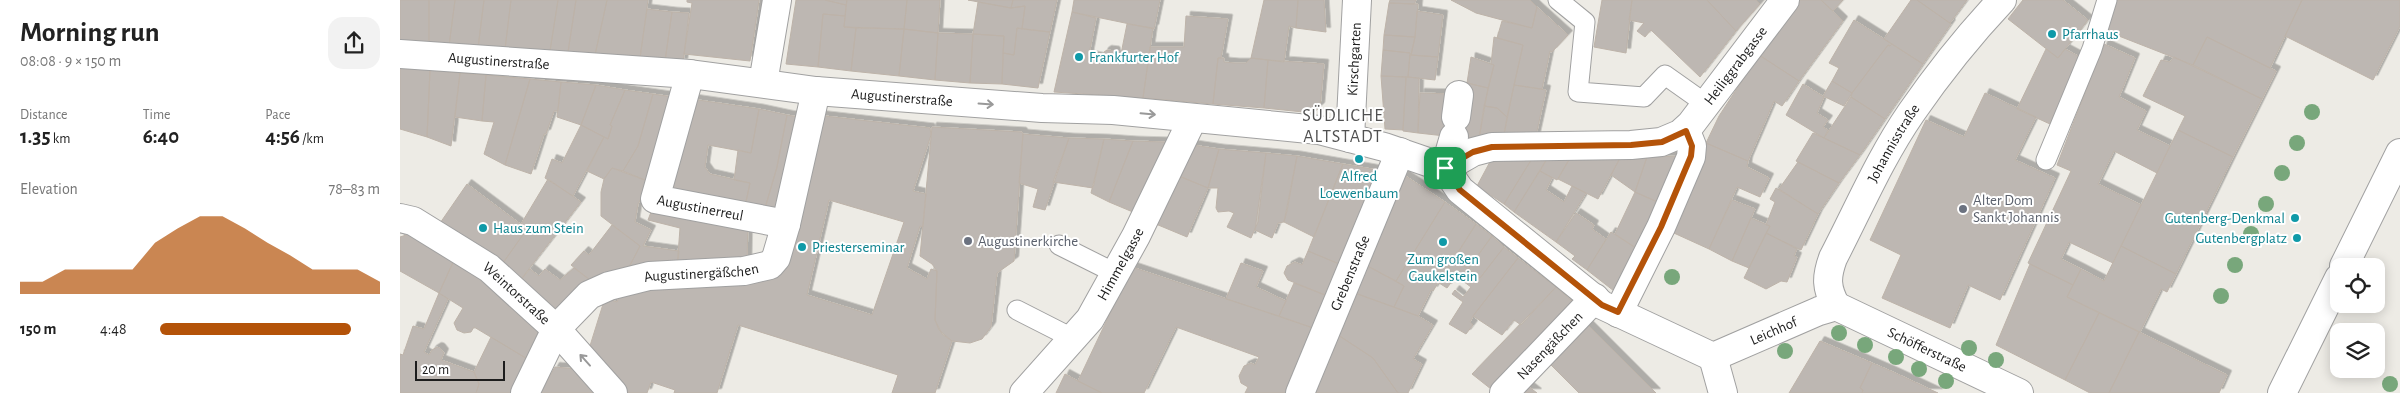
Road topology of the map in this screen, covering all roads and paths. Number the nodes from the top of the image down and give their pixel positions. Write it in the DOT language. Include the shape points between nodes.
graph roads {
  1 [pos="777,0"];
  2 [pos="1558,0"];
  3 [pos="1785,0"];
  4 [pos="2107,0"];
  5 [pos="1998,2"];
  6 [pos="1355,3"];
  7 [pos="400,54"];
  8 [pos="690,74"];
  9 [pos="763,84"];
  10 [pos="816,91"];
  11 [pos="1706,104"];
  12 [pos="1456,116"];
  13 [pos="1193,118"];
  14 [pos="1686,131"];
  15 [pos="1350,138"];
  16 [pos="1400,152"];
  17 [pos="2400,153"];
  18 [pos="2046,160"];
  19 [pos="1445,168"];
  20 [pos="400,218"];
  21 [pos="786,224"];
  22 [pos="1059,244"];
  23 [pos="2348,258"];
  24 [pos="1115,273"];
  25 [pos="2330,299"];
  26 [pos="1605,305"];
  27 [pos="1836,306"];
  28 [pos="1017,310"];
  29 [pos="556,329"];
  30 [pos="1074,339"];
  31 [pos="1713,358"];
  32 [pos="2290,390"];
  33 [pos="525,393"];
  34 [pos="613,393"];
  35 [pos="1024,393"];
  36 [pos="1300,393"];
  37 [pos="1504,393"];
  38 [pos="1723,393"];
  39 [pos="2019,393"];
  1 -- 9 [label="street"];
  2 -- 11 [label="lane" via="1584,22 1578,92 1644,97 1665,75"];
  3 -- 11 [label="street, Heiliggrabgasse"];
  4 -- 18 [label="lane" via="2092,48"];
  5 -- 27 [label="street, Johannisstraße" via="1926,92 1887,156 1827,274 1827,286"];
  6 -- 15 [label="street, Kirschgarten"];
  7 -- 8 [label="street, Augustinerstraße"];
  8 -- 9 [label="street, Augustinerstraße"];
  8 -- 21 [label="street, Augustinerreul" via="655,199"];
  9 -- 10 [label="street, Augustinerstraße"];
  10 -- 13 [label="street, Augustinerstraße, one-way"];
  10 -- 21 [label="street, Augustinergäßchen"];
  11 -- 14 [label="street, Heiliggrabgasse"];
  12 -- 19 [label="street"];
  13 -- 15 [label="street, Augustinerstraße" via="1319,130"];
  13 -- 24 [label="street, Himmelgasse"];
  14 -- 19 [label="street, Heiliggrabgasse" via="1662,142 1631,145 1492,147 1473,152"];
  14 -- 26 [label="street" via="1692,146 1691,156 1661,227"];
  15 -- 16 [label="street, Augustinerstraße"];
  16 -- 19 [label="street, Augustinerstraße"];
  16 -- 36 [label="street, Grebenstraße"];
  17 -- 23 [label="street"];
  19 -- 26 [label="street" via="1460,190"];
  20 -- 29 [label="street, Weintorstraße" via="413,221 489,268"];
  21 -- 29 [label="street, Augustinergäßchen" via="776,258 770,265 744,271 650,276 609,286 589,295"];
  22 -- 24 [label="lane"];
  24 -- 30 [label="street, Himmelgasse" via="1090,319"];
  25 -- 32 [label="street"];
  26 -- 31 [label="street"];
  26 -- 37 [label="street, Nasengäßchen"];
  27 -- 31 [label="street, Leichhof"];
  27 -- 39 [label="street, Schöfferstraße"];
  28 -- 30 [label="lane"];
  29 -- 33 [label="street, Augustinergäßchen"];
  34 -- 29 [label="street, Weintorstraße, one-way"];
  30 -- 35 [label="street, Himmelgasse"];
  31 -- 38 [label="street"];
}
